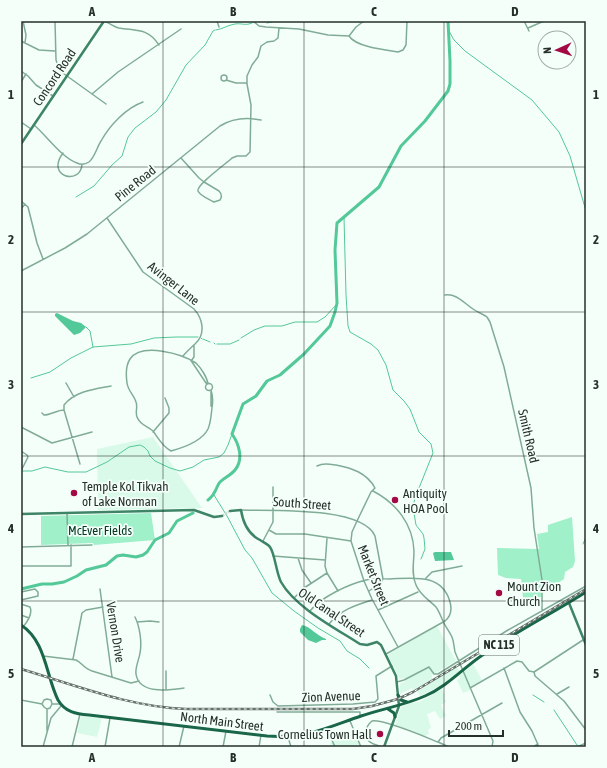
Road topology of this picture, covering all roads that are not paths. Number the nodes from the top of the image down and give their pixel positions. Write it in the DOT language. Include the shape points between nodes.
graph roads {
  1 [pos="23,21"];
  2 [pos="55,21"];
  3 [pos="104,21"];
  4 [pos="217,21"];
  5 [pos="253,21"];
  6 [pos="364,21"];
  7 [pos="407,21"];
  8 [pos="524,21"];
  9 [pos="544,21"];
  10 [pos="219,27"];
  11 [pos="279,28"];
  12 [pos="528,28"];
  13 [pos="181,29"];
  14 [pos="529,31"];
  15 [pos="349,36"];
  16 [pos="21,41"];
  17 [pos="25,43"];
  18 [pos="159,45"];
  19 [pos="56,51"];
  20 [pos="21,71"];
  21 [pos="26,74"];
  22 [pos="66,77"];
  23 [pos="226,80"];
  24 [pos="21,82"];
  25 [pos="247,83"];
  26 [pos="92,94"];
  27 [pos="53,96"];
  28 [pos="143,102"];
  29 [pos="106,104"];
  30 [pos="251,118"];
  31 [pos="261,120"];
  32 [pos="21,122"];
  33 [pos="34,125"];
  34 [pos="31,129"];
  35 [pos="21,144"];
  36 [pos="63,153"];
  37 [pos="181,158"];
  38 [pos="82,164"];
  39 [pos="204,182"];
  40 [pos="21,201"];
  41 [pos="25,204"];
  42 [pos="21,209"];
  43 [pos="107,218"];
  44 [pos="43,259"];
  45 [pos="21,271"];
  46 [pos="444,295"];
  47 [pos="195,345"];
  48 [pos="183,356"];
  49 [pos="192,362"];
  50 [pos="66,383"];
  51 [pos="208,383"];
  52 [pos="111,386"];
  53 [pos="211,391"];
  54 [pos="74,397"];
  55 [pos="165,398"];
  56 [pos="64,410"];
  57 [pos="42,413"];
  58 [pos="21,427"];
  59 [pos="92,432"];
  60 [pos="153,432"];
  61 [pos="72,437"];
  62 [pos="21,451"];
  63 [pos="80,464"];
  64 [pos="317,466"];
  65 [pos="21,471"];
  66 [pos="274,487"];
  67 [pos="372,491"];
  68 [pos="241,510"];
  69 [pos="230,511"];
  70 [pos="274,511"];
  71 [pos="67,513"];
  72 [pos="21,514"];
  73 [pos="222,516"];
  74 [pos="357,521"];
  75 [pos="269,530"];
  76 [pos="327,538"];
  77 [pos="351,541"];
  78 [pos="262,542"];
  79 [pos="70,545"];
  80 [pos="92,545"];
  81 [pos="21,547"];
  82 [pos="273,556"];
  83 [pos="298,558"];
  84 [pos="325,560"];
  85 [pos="21,566"];
  86 [pos="462,566"];
  87 [pos="327,573"];
  88 [pos="414,578"];
  89 [pos="426,578"];
  90 [pos="383,579"];
  91 [pos="364,581"];
  92 [pos="311,583"];
  93 [pos="586,586"];
  94 [pos="100,588"];
  95 [pos="338,591"];
  96 [pos="368,591"];
  97 [pos="21,592"];
  98 [pos="419,592"];
  99 [pos="586,592"];
  100 [pos="293,598"];
  101 [pos="21,600"];
  102 [pos="372,600"];
  103 [pos="568,603"];
  104 [pos="21,604"];
  105 [pos="103,607"];
  106 [pos="378,610"];
  107 [pos="542,611"];
  108 [pos="310,612"];
  109 [pos="21,614"];
  110 [pos="135,617"];
  111 [pos="29,618"];
  112 [pos="137,622"];
  113 [pos="159,622"];
  114 [pos="443,622"];
  115 [pos="329,624"];
  116 [pos="22,626"];
  117 [pos="585,638"];
  118 [pos="586,645"];
  119 [pos="398,647"];
  120 [pos="386,654"];
  121 [pos="43,656"];
  122 [pos="73,659"];
  123 [pos="459,660"];
  124 [pos="392,666"];
  125 [pos="504,668"];
  126 [pos="463,670"];
  127 [pos="166,671"];
  128 [pos="534,672"];
  129 [pos="112,677"];
  130 [pos="139,681"];
  131 [pos="397,682"];
  132 [pos="569,687"];
  133 [pos="184,688"];
  134 [pos="470,688"];
  135 [pos="166,690"];
  136 [pos="557,694"];
  137 [pos="270,695"];
  138 [pos="398,695"];
  139 [pos="21,700"];
  140 [pos="412,701"];
  141 [pos="502,702"];
  142 [pos="42,704"];
  143 [pos="52,704"];
  144 [pos="61,704"];
  145 [pos="398,706"];
  146 [pos="47,709"];
  147 [pos="387,709"];
  148 [pos="277,712"];
  149 [pos="80,714"];
  150 [pos="481,714"];
  151 [pos="361,716"];
  152 [pos="395,717"];
  153 [pos="110,718"];
  154 [pos="349,721"];
  155 [pos="184,726"];
  156 [pos="392,726"];
  157 [pos="327,729"];
  158 [pos="586,730"];
  159 [pos="226,731"];
  160 [pos="46,735"];
  161 [pos="261,735"];
  162 [pos="288,737"];
  163 [pos="438,742"];
  164 [pos="586,743"];
  165 [pos="373,744"];
  166 [pos="538,744"];
  167 [pos="44,747"];
  168 [pos="72,747"];
  169 [pos="104,747"];
  170 [pos="179,747"];
  171 [pos="223,747"];
  172 [pos="259,747"];
  173 [pos="291,747"];
  174 [pos="334,747"];
  175 [pos="361,747"];
  176 [pos="372,747"];
  177 [pos="383,747"];
  178 [pos="449,747"];
  179 [pos="492,747"];
  180 [pos="533,747"];
  181 [pos="539,747"];
  182 [pos="577,747"];
  1 -- 17 [label="street"];
  2 -- 19 [label="street"];
  3 -- 18 [label="street" via="117,27 146,32"];
  3 -- 22 [label="street, Concord Road"];
  4 -- 10 [label="street"];
  5 -- 11 [label="street" via="259,26"];
  6 -- 15 [label="street"];
  7 -- 15 [label="street" via="406,45 400,51 360,44"];
  8 -- 12 [label="street"];
  9 -- 12 [label="street"];
  11 -- 15 [label="street"];
  11 -- 25 [label="street" via="278,38 261,46 258,58 248,72"];
  12 -- 14 [label="street"];
  13 -- 18 [label="street"];
  16 -- 17 [label="street"];
  17 -- 19 [label="street" via="39,50"];
  18 -- 26 [label="street" via="115,74"];
  19 -- 22 [label="street" via="57,66"];
  20 -- 21 [label="street"];
  21 -- 24 [label="street"];
  21 -- 27 [label="street" via="36,85"];
  22 -- 26 [label="street"];
  22 -- 27 [label="street, Concord Road"];
  23 -- 25 [label="street"];
  25 -- 30 [label="street"];
  26 -- 29 [label="street"];
  27 -- 33 [label="street, Concord Road"];
  28 -- 38 [label="street" via="131,108 117,121 105,135 91,160"];
  30 -- 31 [label="street, Pine Road"];
  30 -- 37 [label="street, Pine Road" via="224,124"];
  30 -- 39 [label="street" via="249,153 246,156 234,157"];
  32 -- 34 [label="street"];
  33 -- 34 [label="street, Concord Road"];
  33 -- 36 [label="street"];
  34 -- 35 [label="street, Concord Road"];
  36 -- 38 [label="street"];
  36 -- 38 [label="street" via="58,159 57,166 65,176 76,175"];
  37 -- 39 [label="street"];
  37 -- 43 [label="street, Pine Road"];
  39 -- 39 [label="street" via="198,187 199,193 214,202 219,201 220,193"];
  40 -- 41 [label="street"];
  41 -- 42 [label="street"];
  41 -- 44 [label="street"];
  43 -- 44 [label="street, Pine Road" via="76,242"];
  43 -- 47 [label="street, Avinger Lane" via="143,272 197,312 202,327"];
  44 -- 45 [label="street, Pine Road"];
  46 -- 107 [label="street, Smith Road" via="457,297 487,317 501,356 531,488 542,580"];
  47 -- 48 [label="street, Avinger Lane"];
  47 -- 49 [label="street, Avinger Lane"];
  48 -- 49 [label="street"];
  48 -- 60 [label="street" via="155,350 137,353 129,362 127,386 136,402 137,418"];
  49 -- 51 [label="street"];
  50 -- 54 [label="street"];
  51 -- 53 [label="street" via="213,386"];
  51 -- 53 [label="street" via="206,389"];
  52 -- 54 [label="street" via="86,390"];
  53 -- 60 [label="street" via="210,423 206,432 196,440 171,451 165,448"];
  54 -- 56 [label="street" via="65,404"];
  55 -- 60 [label="street" via="169,413"];
  56 -- 57 [label="street" via="48,415"];
  56 -- 61 [label="street"];
  58 -- 61 [label="street" via="50,443"];
  59 -- 61 [label="street"];
  61 -- 63 [label="street"];
  62 -- 65 [label="street" via="28,456"];
  64 -- 67 [label="street, Market Street" via="325,464 353,469 370,480 375,488"];
  66 -- 70 [label="street"];
  67 -- 74 [label="street, Market Street"];
  67 -- 88 [label="street" via="396,507 404,518 414,549"];
  68 -- 69 [label="street, South Street"];
  68 -- 70 [label="street, South Street"];
  68 -- 78 [label="street, Old Canal Street" via="250,533"];
  70 -- 74 [label="street, South Street" via="321,513"];
  70 -- 75 [label="street"];
  71 -- 72 [label="street"];
  71 -- 73 [label="street" via="194,510 214,517"];
  71 -- 79 [label="street"];
  74 -- 77 [label="street, Market Street"];
  74 -- 90 [label="street, South Street" via="373,531"];
  75 -- 76 [label="street" via="276,534 305,534"];
  75 -- 78 [label="street"];
  76 -- 77 [label="street"];
  76 -- 84 [label="street"];
  77 -- 91 [label="street, Market Street"];
  78 -- 82 [label="street, Old Canal Street" via="270,547"];
  79 -- 80 [label="street"];
  79 -- 81 [label="street"];
  79 -- 85 [label="street" via="71,566"];
  82 -- 83 [label="street"];
  82 -- 100 [label="street, Old Canal Street" via="277,574"];
  83 -- 84 [label="street"];
  83 -- 92 [label="street"];
  84 -- 87 [label="street"];
  86 -- 89 [label="street" via="432,572"];
  87 -- 92 [label="street"];
  87 -- 95 [label="street"];
  88 -- 89 [label="street"];
  88 -- 90 [label="street"];
  88 -- 98 [label="street"];
  89 -- 114 [label="street" via="438,584 450,601 450,616"];
  90 -- 91 [label="street"];
  90 -- 96 [label="street"];
  91 -- 95 [label="street"];
  91 -- 96 [label="street, Market Street"];
  92 -- 100 [label="street"];
  93 -- 107 [label="street"];
  94 -- 105 [label="street, Vernon Drive"];
  95 -- 108 [label="street"];
  96 -- 102 [label="street, Market Street"];
  97 -- 101 [label="street" via="38,590 38,596"];
  98 -- 106 [label="street"];
  98 -- 114 [label="street" via="437,608"];
  99 -- 103 [label="main road, NC 115"];
  100 -- 108 [label="street, Old Canal Street"];
  102 -- 106 [label="street, Market Street"];
  102 -- 115 [label="street" via="342,612"];
  103 -- 117 [label="street"];
  103 -- 126 [label="main road, NC 115"];
  104 -- 111 [label="street" via="31,608"];
  105 -- 122 [label="street" via="82,613"];
  105 -- 129 [label="street, Vernon Drive"];
  106 -- 119 [label="street, Market Street"];
  107 -- 123 [label="street"];
  108 -- 115 [label="street, Old Canal Street"];
  109 -- 111 [label="street"];
  110 -- 112 [label="street"];
  111 -- 116 [label="street"];
  112 -- 113 [label="street"];
  112 -- 130 [label="street" via="140,650 136,673"];
  114 -- 119 [label="street"];
  114 -- 123 [label="street" via="452,637"];
  115 -- 120 [label="street, Old Canal Street" via="362,645 378,642"];
  116 -- 121 [label="main road" via="36,640"];
  117 -- 118 [label="street"];
  117 -- 128 [label="street"];
  119 -- 120 [label="street"];
  120 -- 124 [label="street"];
  121 -- 122 [label="street"];
  121 -- 144 [label="main road"];
  122 -- 129 [label="street" via="87,670"];
  123 -- 126 [label="street"];
  123 -- 131 [label="street" via="438,674 434,674 429,667"];
  124 -- 131 [label="street"];
  124 -- 137 [label="street, Zion Avenue" via="376,676 378,699 375,702 278,706 272,702"];
  125 -- 128 [label="street" via="519,661 524,663 529,671"];
  125 -- 134 [label="street"];
  125 -- 166 [label="street" via="520,712"];
  126 -- 134 [label="street"];
  126 -- 140 [label="main road, NC 115" via="440,688"];
  127 -- 135 [label="street"];
  128 -- 136 [label="street" via="535,676"];
  129 -- 130 [label="street" via="132,683"];
  130 -- 135 [label="street" via="149,688"];
  131 -- 138 [label="street"];
  132 -- 136 [label="street"];
  133 -- 135 [label="street"];
  134 -- 150 [label="street"];
  136 -- 158 [label="street"];
  138 -- 140 [label="main road" via="402,701"];
  138 -- 145 [label="street"];
  139 -- 142 [label="street"];
  140 -- 145 [label="main road, NC 115"];
  141 -- 150 [label="street"];
  142 -- 143 [label="street" via="48,699"];
  142 -- 146 [label="street"];
  143 -- 144 [label="street"];
  143 -- 146 [label="street"];
  144 -- 149 [label="main road, North Main Street / NC 115" via="71,712"];
  144 -- 160 [label="street" via="51,718"];
  145 -- 147 [label="main road, North Main Street / NC 115"];
  145 -- 152 [label="street"];
  146 -- 160 [label="street"];
  147 -- 151 [label="main road, North Main Street / NC 115"];
  147 -- 152 [label="main road" via="392,710"];
  148 -- 151 [label="street" via="360,712"];
  149 -- 153 [label="main road, North Main Street / NC 115"];
  149 -- 168 [label="street"];
  150 -- 163 [label="street"];
  150 -- 179 [label="street" via="493,741"];
  151 -- 154 [label="main road, North Main Street / NC 115"];
  152 -- 156 [label="street"];
  153 -- 155 [label="main road, North Main Street / NC 115"];
  153 -- 169 [label="street"];
  154 -- 157 [label="main road, North Main Street / NC 115"];
  154 -- 175 [label="street"];
  155 -- 159 [label="main road, North Main Street / NC 115"];
  155 -- 170 [label="street"];
  156 -- 163 [label="street"];
  156 -- 165 [label="street" via="377,721 368,724 366,736"];
  156 -- 177 [label="street"];
  157 -- 162 [label="main road, North Main Street / NC 115"];
  157 -- 174 [label="street"];
  159 -- 161 [label="main road, North Main Street / NC 115"];
  159 -- 171 [label="street"];
  160 -- 167 [label="street"];
  161 -- 162 [label="main road, North Main Street / NC 115"];
  161 -- 172 [label="street"];
  162 -- 173 [label="street"];
  163 -- 178 [label="street"];
  164 -- 182 [label="street"];
  165 -- 176 [label="street"];
  165 -- 177 [label="street"];
  166 -- 180 [label="street"];
  166 -- 181 [label="street"];
}
